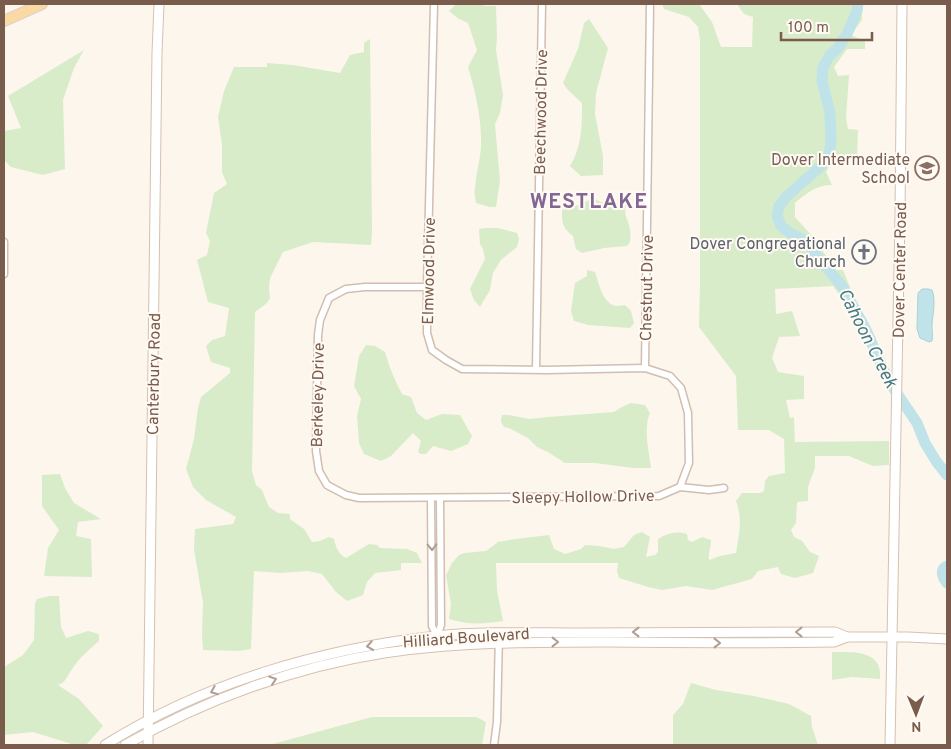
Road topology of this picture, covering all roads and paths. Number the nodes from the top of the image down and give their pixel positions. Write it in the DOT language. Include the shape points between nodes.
graph roads {
  1 [pos="42,4"];
  2 [pos="159,4"];
  3 [pos="434,4"];
  4 [pos="542,4"];
  5 [pos="650,4"];
  6 [pos="902,4"];
  7 [pos="4,22"];
  8 [pos="4,242"];
  9 [pos="4,274"];
  10 [pos="427,287"];
  11 [pos="645,368"];
  12 [pos="536,370"];
  13 [pos="680,487"];
  14 [pos="724,488"];
  15 [pos="431,498"];
  16 [pos="440,498"];
  17 [pos="499,633"];
  18 [pos="437,636"];
  19 [pos="846,637"];
  20 [pos="892,637"];
  21 [pos="947,639"];
  22 [pos="499,643"];
  23 [pos="437,646"];
  24 [pos="148,721"];
  25 [pos="148,733"];
  26 [pos="105,745"];
  27 [pos="125,745"];
  28 [pos="148,745"];
  29 [pos="494,745"];
  30 [pos="890,745"];
  1 -- 7 [label="main road"];
  2 -- 24 [label="main road, Canterbury Road"];
  3 -- 10 [label="street, Elmwood Drive"];
  4 -- 12 [label="street, Beechwood Drive"];
  5 -- 11 [label="street, Chestnut Drive"];
  6 -- 20 [label="main road, Dover Center Road"];
  8 -- 9 [label="street"];
  10 -- 12 [label="street, Elmwood Drive" via="427,333 432,350 462,369"];
  10 -- 15 [label="street, Berkeley Drive" via="346,289 329,298 318,335 316,450 318,471 327,485 346,496"];
  11 -- 12 [label="street, Elmwood Drive"];
  11 -- 13 [label="street" via="670,376 681,388 688,413 689,463"];
  13 -- 14 [label="street, Sleepy Hollow Drive"];
  13 -- 16 [label="street, Sleepy Hollow Drive" via="659,496"];
  15 -- 16 [label="street, Berkeley Drive"];
  15 -- 18 [label="street, one-way" via="432,626"];
  16 -- 18 [label="street" via="440,625"];
  17 -- 18 [label="main road, Hilliard Boulevard"];
  19 -- 17 [label="main road, Hilliard Boulevard, one-way" via="835,632"];
  17 -- 22 [label="street"];
  18 -- 23 [label="street"];
  18 -- 24 [label="main road, Hilliard Boulevard, one-way" via="335,653 261,673"];
  19 -- 20 [label="main road, Hilliard Boulevard"];
  22 -- 19 [label="main road, Hilliard Boulevard, one-way" via="834,642"];
  20 -- 21 [label="main road, Hilliard Boulevard"];
  20 -- 30 [label="main road, Dover Center Road"];
  22 -- 23 [label="main road, Hilliard Boulevard"];
  22 -- 29 [label="street"];
  25 -- 23 [label="main road, Hilliard Boulevard, one-way" via="212,702 290,675 336,662"];
  24 -- 25 [label="main road, Canterbury Road"];
  24 -- 26 [label="main road, Hilliard Boulevard"];
  25 -- 27 [label="main road, Hilliard Boulevard"];
  25 -- 28 [label="main road, Canterbury Road"];
}
